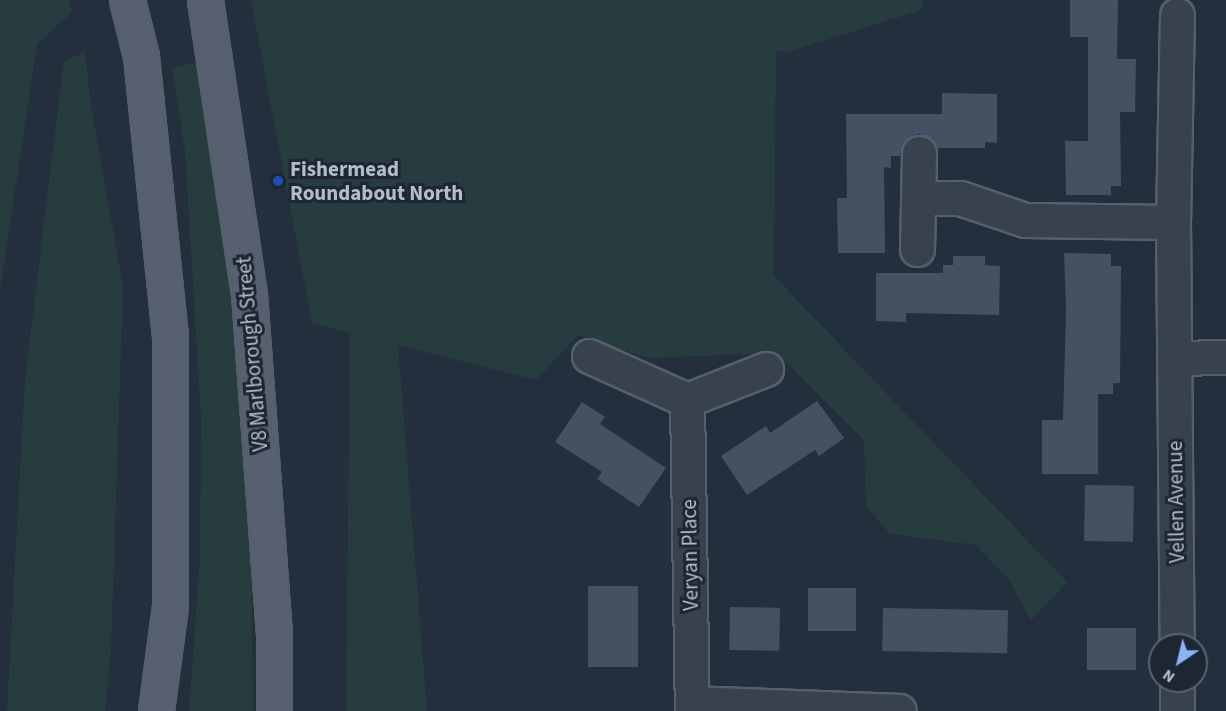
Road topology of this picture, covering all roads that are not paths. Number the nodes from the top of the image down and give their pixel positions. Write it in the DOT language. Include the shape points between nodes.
graph roads {
  1 [pos="127,0"];
  2 [pos="205,0"];
  3 [pos="1177,15"];
  4 [pos="919,153"];
  5 [pos="919,198"];
  6 [pos="1173,222"];
  7 [pos="917,249"];
  8 [pos="589,356"];
  9 [pos="1226,357"];
  10 [pos="1174,358"];
  11 [pos="766,369"];
  12 [pos="687,400"];
  13 [pos="1177,633"];
  14 [pos="1177,693"];
  15 [pos="692,707"];
  16 [pos="156,711"];
  17 [pos="274,711"];
  18 [pos="899,711"];
  19 [pos="1177,711"];
  1 -- 16 [label="main road" via="141,56 170,336 170,606"];
  2 -- 17 [label="main road, V8 Marlborough Street" via="249,294 274,636"];
  3 -- 6 [label="street, Vellen Avenue"];
  4 -- 5 [label="street"];
  5 -- 6 [label="street" via="960,198 1025,220"];
  5 -- 7 [label="street"];
  6 -- 10 [label="street, Vellen Avenue"];
  8 -- 12 [label="street"];
  9 -- 10 [label="street"];
  10 -- 13 [label="street, Vellen Avenue"];
  11 -- 12 [label="street"];
  12 -- 15 [label="street, Veryan Place"];
  14 -- 19 [label="street"];
  15 -- 18 [label="street"];
}
